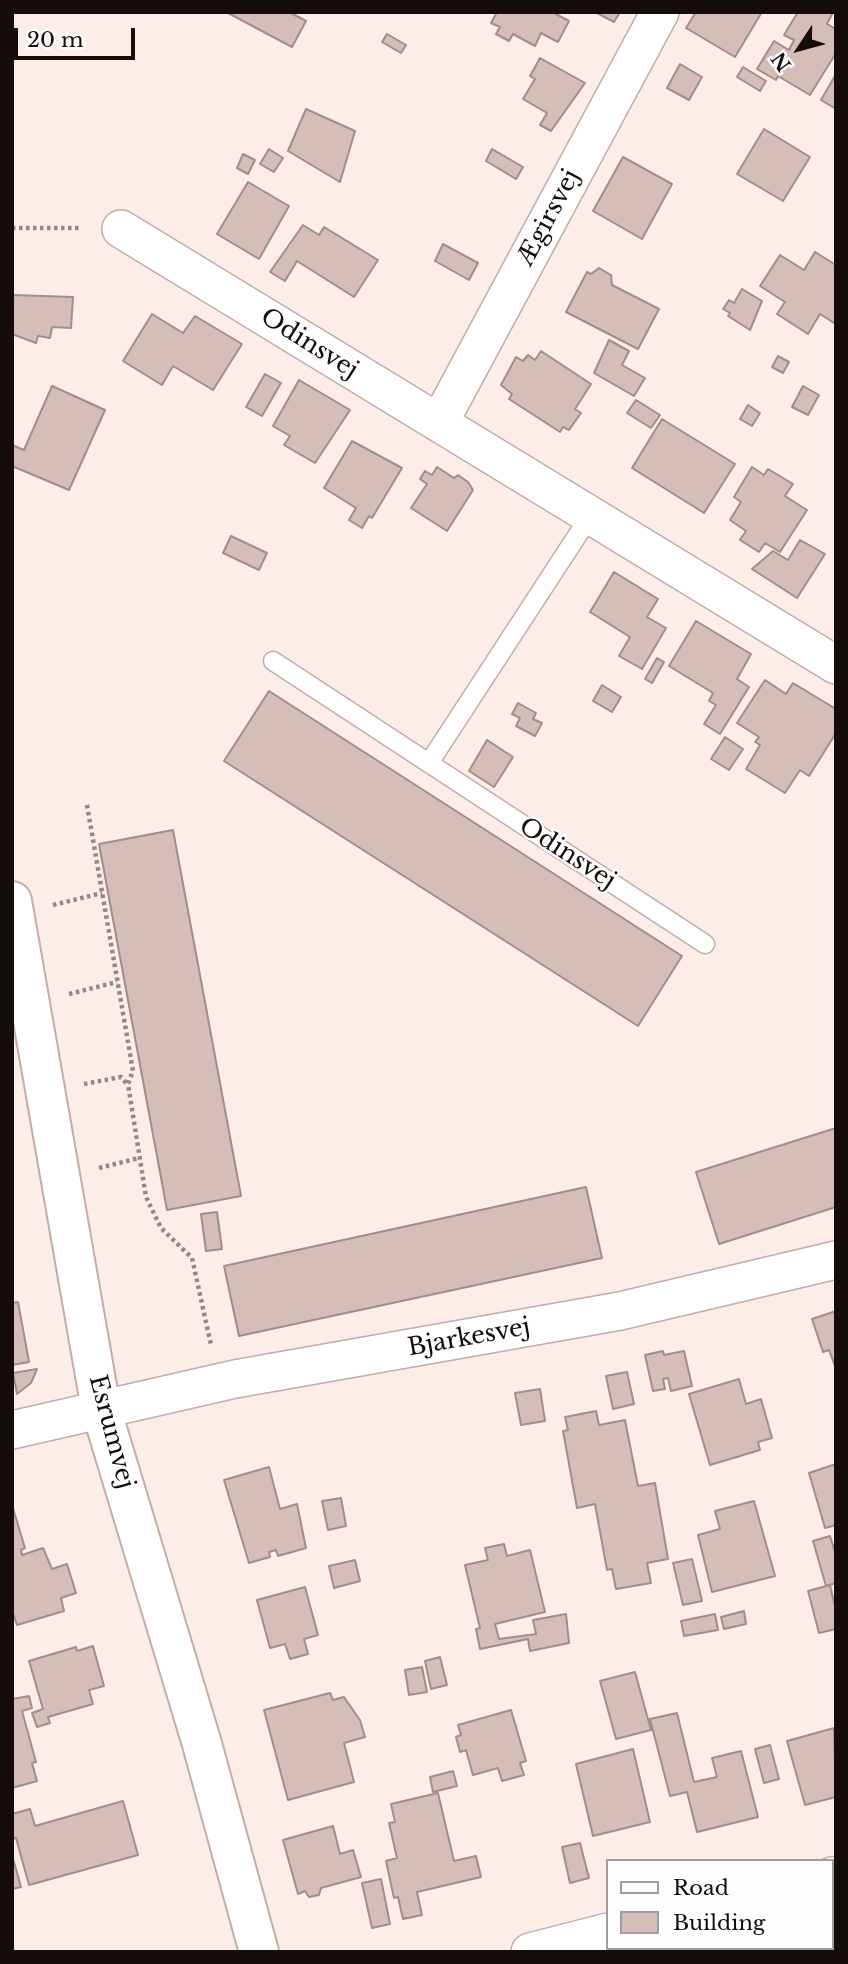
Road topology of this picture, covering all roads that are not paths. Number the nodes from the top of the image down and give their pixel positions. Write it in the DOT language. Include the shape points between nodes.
graph roads {
  1 [pos="660,12"];
  2 [pos="121,229"];
  3 [pos="439,423"];
  4 [pos="590,516"];
  5 [pos="273,661"];
  6 [pos="836,665"];
  7 [pos="429,763"];
  8 [pos="13,910"];
  9 [pos="705,944"];
  10 [pos="836,1260"];
  11 [pos="101,1409"];
  12 [pos="12,1430"];
  13 [pos="606,1933"];
  14 [pos="260,1952"];
  15 [pos="530,1952"];
  1 -- 3 [label="street, Ægirsvej"];
  2 -- 3 [label="street, Odinsvej"];
  3 -- 4 [label="street, Odinsvej"];
  4 -- 6 [label="street, Odinsvej"];
  4 -- 7 [label="lane"];
  5 -- 7 [label="lane, Odinsvej"];
  7 -- 9 [label="lane, Odinsvej"];
  8 -- 11 [label="street, Esrumvej"];
  10 -- 11 [label="street, Bjarkesvej" via="620,1311 219,1382"];
  11 -- 12 [label="street, Bjarkesvej"];
  11 -- 14 [label="street, Esrumvej"];
  13 -- 15 [label="street"];
}
